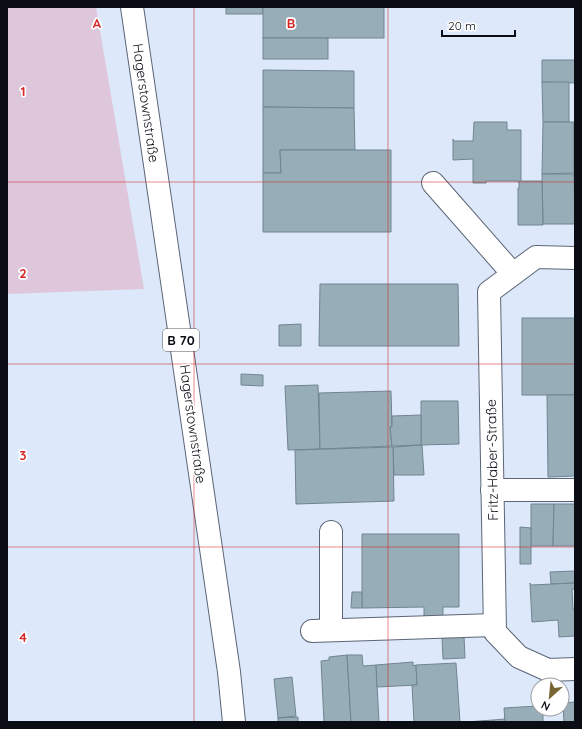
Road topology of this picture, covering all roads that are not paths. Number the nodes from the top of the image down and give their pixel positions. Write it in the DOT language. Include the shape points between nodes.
graph roads {
  1 [pos="132,7"];
  2 [pos="433,183"];
  3 [pos="575,258"];
  4 [pos="513,274"];
  5 [pos="492,490"];
  6 [pos="575,490"];
  7 [pos="331,532"];
  8 [pos="494,625"];
  9 [pos="575,669"];
  10 [pos="234,722"];
  1 -- 10 [label="main road, Hagerstownstraße / B 70" via="230,672"];
  2 -- 4 [label="main road"];
  3 -- 4 [label="main road, Fritz-Haber-Straße" via="536,257"];
  4 -- 5 [label="main road, Fritz-Haber-Straße" via="489,292"];
  5 -- 6 [label="main road"];
  5 -- 8 [label="main road, Fritz-Haber-Straße"];
  7 -- 8 [label="main road" via="322,631"];
  8 -- 9 [label="main road" via="495,632 519,657 548,670"];
}
